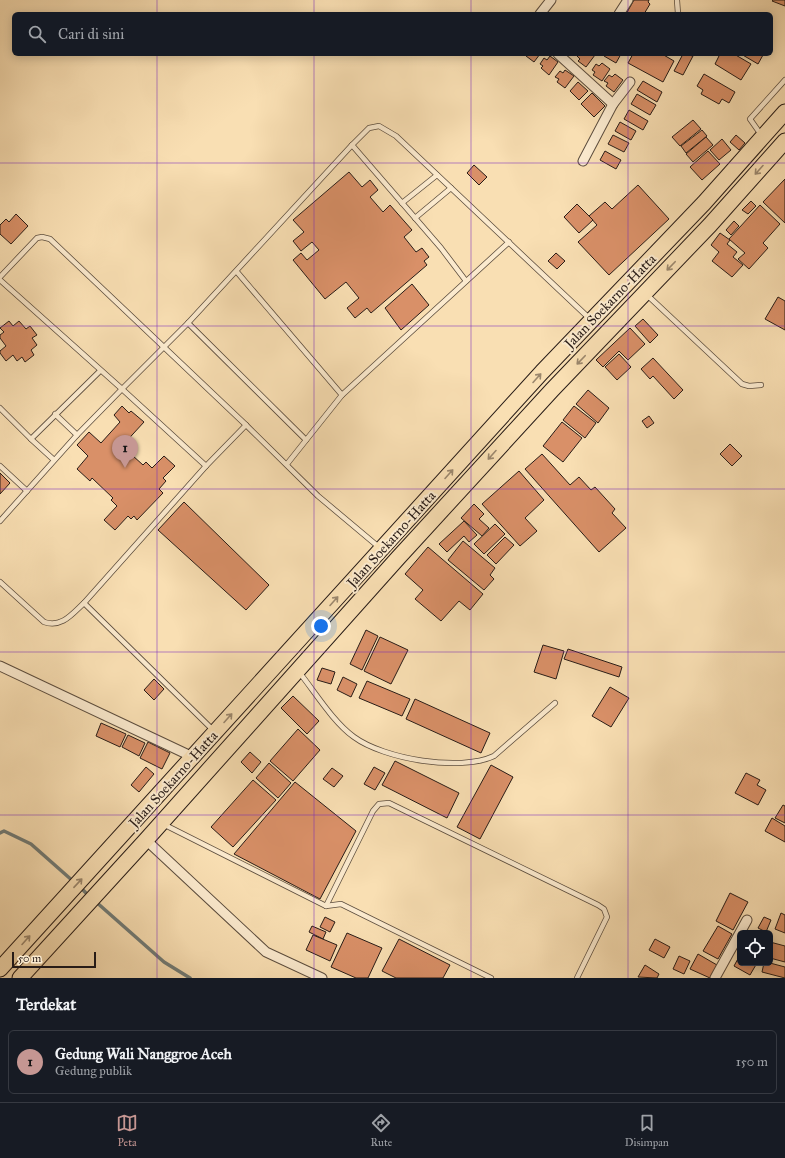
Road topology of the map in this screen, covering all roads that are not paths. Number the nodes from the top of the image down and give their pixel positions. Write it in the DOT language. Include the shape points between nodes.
graph roads {
  1 [pos="551,0"];
  2 [pos="628,0"];
  3 [pos="677,0"];
  4 [pos="542,12"];
  5 [pos="620,12"];
  6 [pos="678,12"];
  7 [pos="560,56"];
  8 [pos="785,80"];
  9 [pos="630,82"];
  10 [pos="613,104"];
  11 [pos="785,112"];
  12 [pos="762,137"];
  13 [pos="785,141"];
  14 [pos="352,145"];
  15 [pos="583,161"];
  16 [pos="437,175"];
  17 [pos="450,188"];
  18 [pos="402,203"];
  19 [pos="415,218"];
  20 [pos="509,242"];
  21 [pos="237,272"];
  22 [pos="0,278"];
  23 [pos="466,281"];
  24 [pos="645,292"];
  25 [pos="591,320"];
  26 [pos="188,323"];
  27 [pos="165,346"];
  28 [pos="100,371"];
  29 [pos="761,385"];
  30 [pos="122,389"];
  31 [pos="342,395"];
  32 [pos="0,408"];
  33 [pos="55,414"];
  34 [pos="246,424"];
  35 [pos="77,435"];
  36 [pos="31,439"];
  37 [pos="306,440"];
  38 [pos="54,460"];
  39 [pos="287,464"];
  40 [pos="0,466"];
  41 [pos="206,466"];
  42 [pos="27,490"];
  43 [pos="0,521"];
  44 [pos="381,549"];
  45 [pos="0,582"];
  46 [pos="84,603"];
  47 [pos="0,666"];
  48 [pos="298,670"];
  49 [pos="555,703"];
  50 [pos="215,733"];
  51 [pos="193,757"];
  52 [pos="162,823"];
  53 [pos="146,840"];
  54 [pos="326,906"];
  55 [pos="746,920"];
  56 [pos="0,969"];
  57 [pos="20,978"];
  58 [pos="322,978"];
  59 [pos="491,978"];
  60 [pos="577,978"];
  61 [pos="715,978"];
  1 -- 4 [label="street"];
  2 -- 5 [label="street"];
  3 -- 6 [label="lane"];
  7 -- 10 [label="street"];
  8 -- 12 [label="lane" via="750,119"];
  9 -- 10 [label="street"];
  10 -- 15 [label="street"];
  11 -- 12 [label="highway, Jalan Soekarno-Hatta"];
  12 -- 25 [label="highway, Jalan Soekarno-Hatta" via="704,203"];
  13 -- 24 [label="highway, Jalan Soekarno-Hatta, one-way" via="710,225"];
  14 -- 16 [label="lane" via="369,128 379,126 390,131"];
  14 -- 18 [label="lane"];
  14 -- 21 [label="lane"];
  16 -- 17 [label="lane"];
  16 -- 18 [label="lane"];
  17 -- 19 [label="lane"];
  17 -- 20 [label="lane"];
  18 -- 19 [label="lane"];
  19 -- 23 [label="lane"];
  20 -- 23 [label="lane"];
  20 -- 25 [label="lane"];
  21 -- 26 [label="lane"];
  21 -- 31 [label="lane"];
  22 -- 27 [label="lane" via="37,238 50,239"];
  22 -- 28 [label="lane"];
  23 -- 31 [label="lane"];
  24 -- 29 [label="lane" via="742,384"];
  24 -- 48 [label="highway, Jalan Soekarno-Hatta, one-way" via="552,390"];
  44 -- 25 [label="highway, Jalan Soekarno-Hatta, one-way"];
  26 -- 27 [label="lane"];
  26 -- 37 [label="lane"];
  27 -- 30 [label="lane"];
  27 -- 34 [label="lane"];
  28 -- 30 [label="lane"];
  28 -- 33 [label="lane"];
  30 -- 35 [label="lane"];
  30 -- 41 [label="lane"];
  31 -- 37 [label="lane"];
  32 -- 36 [label="lane"];
  33 -- 35 [label="lane"];
  33 -- 36 [label="lane"];
  34 -- 39 [label="lane"];
  34 -- 41 [label="lane"];
  35 -- 38 [label="lane"];
  36 -- 38 [label="lane"];
  37 -- 39 [label="lane"];
  38 -- 42 [label="lane"];
  39 -- 44 [label="lane" via="318,496"];
  40 -- 42 [label="lane"];
  41 -- 46 [label="lane"];
  42 -- 43 [label="lane"];
  50 -- 44 [label="highway, Jalan Soekarno-Hatta, one-way"];
  45 -- 46 [label="lane" via="44,622 52,624 64,622"];
  46 -- 50 [label="lane"];
  47 -- 51 [label="street"];
  48 -- 49 [label="lane" via="342,727 374,748 398,757 473,763 484,761 494,756"];
  48 -- 52 [label="highway, Jalan Soekarno-Hatta"];
  50 -- 51 [label="highway, Jalan Soekarno-Hatta"];
  56 -- 51 [label="highway, Jalan Soekarno-Hatta, one-way"];
  52 -- 53 [label="highway, Jalan Soekarno-Hatta"];
  52 -- 54 [label="lane"];
  53 -- 57 [label="highway, Jalan Soekarno-Hatta"];
  53 -- 58 [label="street" via="266,952"];
  54 -- 59 [label="lane" via="341,904"];
  54 -- 60 [label="lane" via="373,811 379,804 389,803 604,909 607,917"];
  55 -- 61 [label="street"];
}
